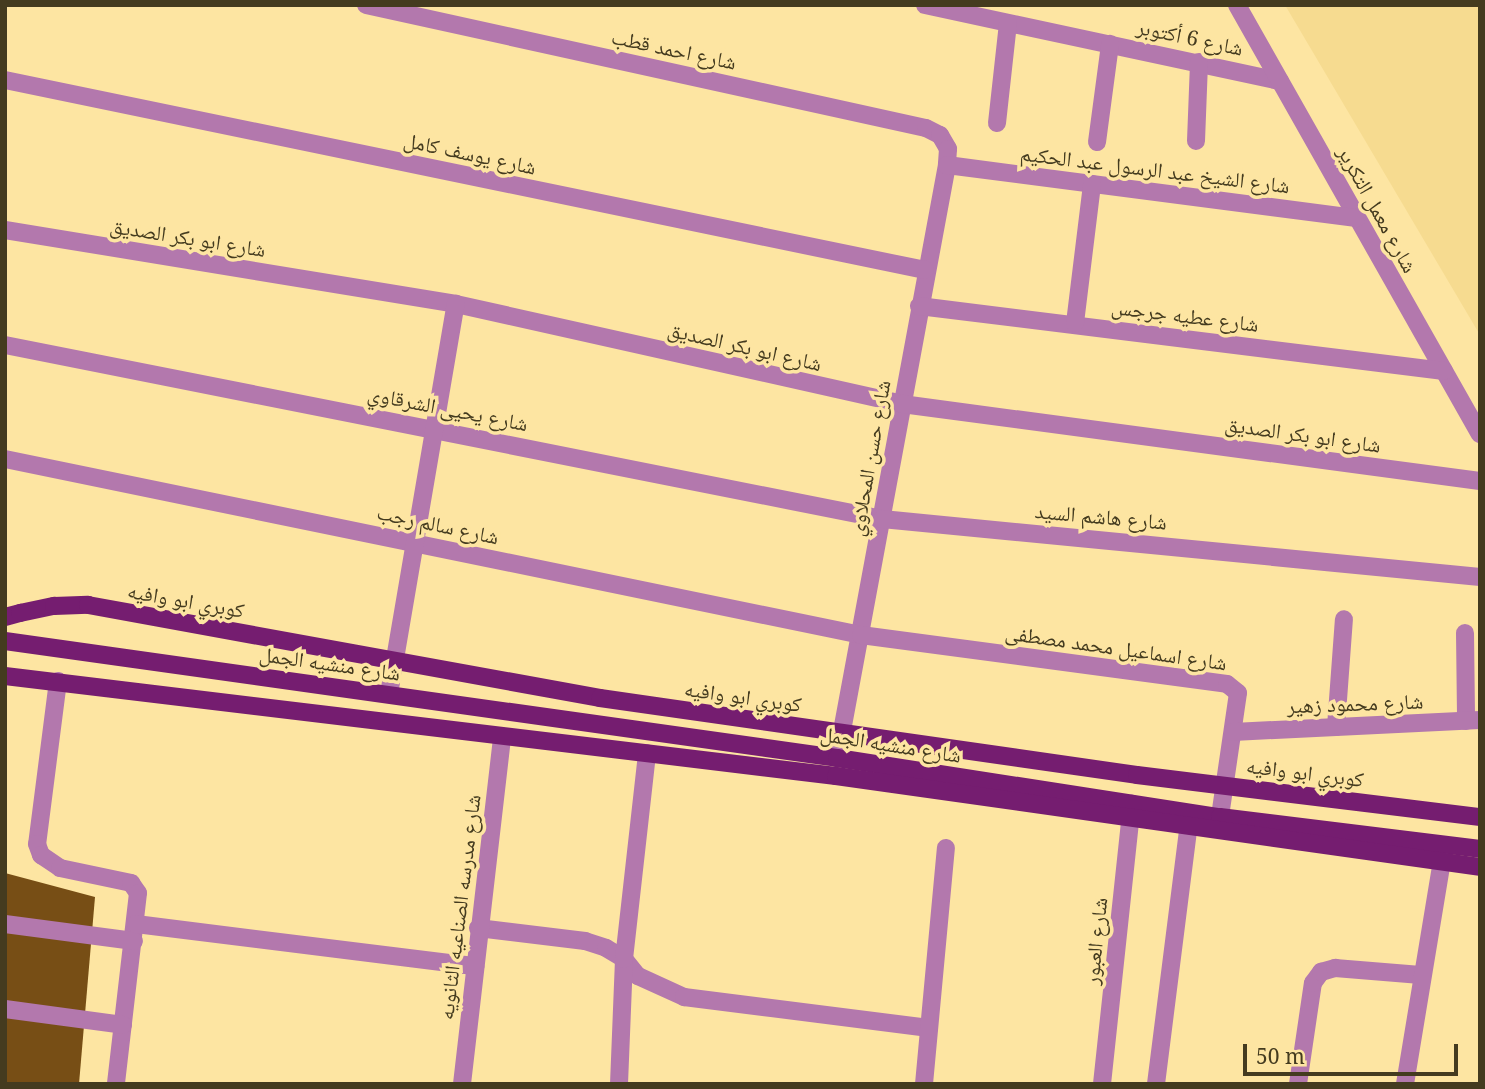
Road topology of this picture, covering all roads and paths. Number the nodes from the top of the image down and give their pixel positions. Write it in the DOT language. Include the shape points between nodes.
graph roads {
  1 [pos="366,5"];
  2 [pos="925,5"];
  3 [pos="1237,5"];
  4 [pos="1008,24"];
  5 [pos="1110,44"];
  6 [pos="1199,62"];
  7 [pos="5,80"];
  8 [pos="1280,81"];
  9 [pos="997,123"];
  10 [pos="1196,141"];
  11 [pos="1097,142"];
  12 [pos="947,165"];
  13 [pos="1092,184"];
  14 [pos="1357,218"];
  15 [pos="5,230"];
  16 [pos="925,270"];
  17 [pos="456,304"];
  18 [pos="919,306"];
  19 [pos="1074,323"];
  20 [pos="5,345"];
  21 [pos="1444,371"];
  22 [pos="902,404"];
  23 [pos="433,428"];
  24 [pos="1480,434"];
  25 [pos="5,459"];
  26 [pos="1480,481"];
  27 [pos="882,519"];
  28 [pos="412,541"];
  29 [pos="1480,577"];
  30 [pos="13,615"];
  31 [pos="1344,619"];
  32 [pos="1465,633"];
  33 [pos="861,635"];
  34 [pos="5,641"];
  35 [pos="5,676"];
  36 [pos="58,681"];
  37 [pos="389,694"];
  38 [pos="1473,721"];
  39 [pos="1336,727"];
  40 [pos="1233,732"];
  41 [pos="502,736"];
  42 [pos="647,753"];
  43 [pos="836,767"];
  44 [pos="1132,803"];
  45 [pos="1191,811"];
  46 [pos="1220,817"];
  47 [pos="1480,817"];
  48 [pos="1445,843"];
  49 [pos="946,848"];
  50 [pos="1480,849"];
  51 [pos="1480,867"];
  52 [pos="5,924"];
  53 [pos="478,928"];
  54 [pos="135,933"];
  55 [pos="624,959"];
  56 [pos="474,965"];
  57 [pos="1421,975"];
  58 [pos="5,1009"];
  59 [pos="123,1024"];
  60 [pos="929,1028"];
  61 [pos="116,1084"];
  62 [pos="462,1084"];
  63 [pos="619,1084"];
  64 [pos="924,1084"];
  65 [pos="1102,1084"];
  66 [pos="1156,1084"];
  67 [pos="1298,1084"];
  68 [pos="1405,1084"];
  1 -- 12 [label="street, شارع احمد قطب" via="926,128 940,135 948,149"];
  2 -- 4 [label="street, شارع 6 أكتوبر"];
  3 -- 8 [label="street, شارع معمل التكرير"];
  4 -- 5 [label="street, شارع 6 أكتوبر"];
  4 -- 9 [label="street"];
  5 -- 6 [label="street, شارع 6 أكتوبر"];
  5 -- 11 [label="street"];
  6 -- 8 [label="street, شارع 6 أكتوبر"];
  6 -- 10 [label="street"];
  7 -- 16 [label="street, شارع يوسف كامل"];
  8 -- 14 [label="street, شارع معمل التكرير"];
  12 -- 13 [label="street, شارع الشيخ عبد الرسول عبد الحكيم"];
  12 -- 16 [label="street, شارع حسن المحلاوي"];
  13 -- 14 [label="street, شارع الشيخ عبد الرسول عبد الحكيم"];
  13 -- 19 [label="street"];
  14 -- 21 [label="street, شارع معمل التكرير"];
  15 -- 17 [label="street, شارع ابو بكر الصديق"];
  16 -- 18 [label="street, شارع حسن المحلاوي"];
  17 -- 22 [label="street, شارع ابو بكر الصديق"];
  17 -- 23 [label="street"];
  18 -- 19 [label="street, شارع عطيه جرجس"];
  18 -- 22 [label="street, شارع حسن المحلاوي"];
  19 -- 21 [label="street, شارع عطيه جرجس"];
  20 -- 23 [label="street, شارع يحيى الشرقاوي"];
  21 -- 24 [label="street, شارع معمل التكرير"];
  22 -- 26 [label="street, شارع ابو بكر الصديق"];
  22 -- 27 [label="street, شارع حسن المحلاوي"];
  23 -- 27 [label="street, شارع يحيى الشرقاوي"];
  23 -- 28 [label="street"];
  25 -- 28 [label="street, شارع سالم رجب"];
  27 -- 29 [label="street, شارع هاشم السيد"];
  27 -- 33 [label="street, شارع حسن المحلاوي"];
  28 -- 33 [label="street, شارع سالم رجب"];
  28 -- 37 [label="street"];
  30 -- 47 [label="main road, كوبري ابو وافيه, bridge" via="54,606 88,605 600,698 1137,775"];
  31 -- 39 [label="street"];
  32 -- 38 [label="street"];
  33 -- 40 [label="street, شارع اسماعيل محمد مصطفى" via="1227,684 1238,693"];
  33 -- 43 [label="street, شارع حسن المحلاوي"];
  34 -- 37 [label="main road, شارع منشيه الجمل"];
  35 -- 36 [label="main road, شارع منشيه الجمل"];
  36 -- 41 [label="main road, شارع منشيه الجمل"];
  36 -- 54 [label="street" via="37,844 41,855 60,868 131,883 138,892"];
  37 -- 43 [label="main road, شارع منشيه الجمل"];
  38 -- 39 [label="street, شارع محمود زهير"];
  39 -- 40 [label="street, شارع محمود زهير"];
  40 -- 46 [label="street, شارع اسماعيل محمد مصطفى"];
  41 -- 42 [label="main road, شارع منشيه الجمل"];
  41 -- 53 [label="street, شارع مدرسه الصناعيه الثانويه"];
  42 -- 43 [label="main road, شارع منشيه الجمل"];
  42 -- 55 [label="street"];
  43 -- 44 [label="main road, شارع منشيه الجمل"];
  43 -- 51 [label="main road, bridge"];
  44 -- 45 [label="main road, شارع منشيه الجمل"];
  44 -- 65 [label="street, شارع العبور"];
  45 -- 46 [label="main road, شارع منشيه الجمل"];
  45 -- 66 [label="street"];
  46 -- 48 [label="main road, شارع منشيه الجمل"];
  48 -- 50 [label="main road, شارع منشيه الجمل"];
  48 -- 57 [label="street"];
  49 -- 60 [label="street"];
  52 -- 54 [label="street"];
  53 -- 55 [label="street" via="585,941"];
  53 -- 56 [label="street, شارع مدرسه الصناعيه الثانويه"];
  54 -- 56 [label="street"];
  54 -- 59 [label="street"];
  55 -- 60 [label="street" via="638,976 684,997"];
  55 -- 63 [label="street"];
  56 -- 62 [label="street, شارع مدرسه الصناعيه الثانويه"];
  57 -- 67 [label="street" via="1335,968 1321,972 1312,983"];
  57 -- 68 [label="street"];
  58 -- 59 [label="street"];
  59 -- 61 [label="street"];
  60 -- 64 [label="street"];
}
